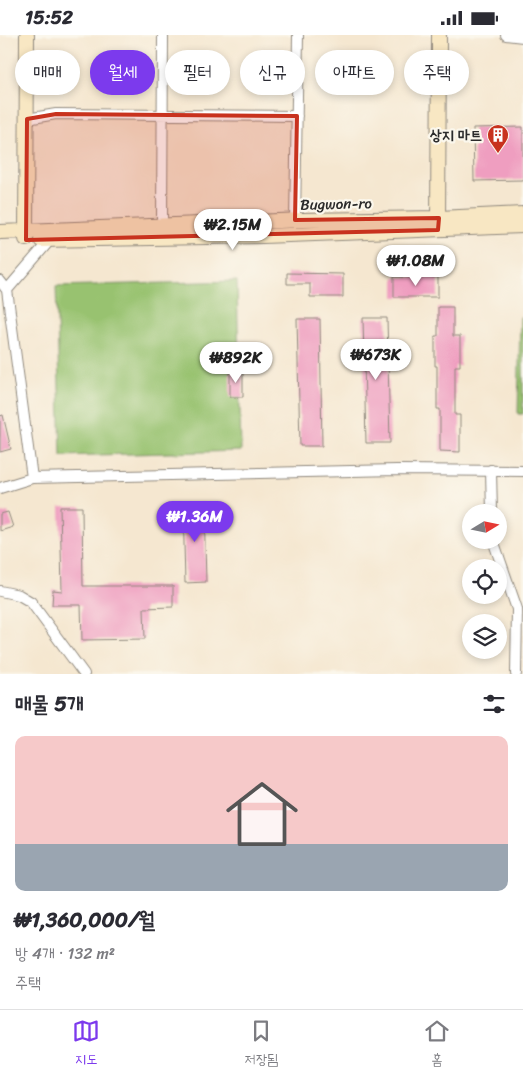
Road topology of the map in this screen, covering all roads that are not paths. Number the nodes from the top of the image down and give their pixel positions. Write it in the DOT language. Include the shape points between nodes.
graph roads {
  1 [pos="27,35"];
  2 [pos="163,35"];
  3 [pos="298,35"];
  4 [pos="439,35"];
  5 [pos="506,35"];
  6 [pos="523,37"];
  7 [pos="163,116"];
  8 [pos="297,117"];
  9 [pos="27,119"];
  10 [pos="523,214"];
  11 [pos="295,221"];
  12 [pos="438,224"];
  13 [pos="162,226"];
  14 [pos="523,226"];
  15 [pos="0,232"];
  16 [pos="26,235"];
  17 [pos="50,240"];
  18 [pos="0,241"];
  19 [pos="0,281"];
  20 [pos="7,290"];
  21 [pos="491,470"];
  22 [pos="523,471"];
  23 [pos="32,478"];
  24 [pos="0,488"];
  25 [pos="492,504"];
  26 [pos="496,549"];
  27 [pos="0,591"];
  28 [pos="84,674"];
  29 [pos="516,674"];
  1 -- 9 [label="street"];
  2 -- 7 [label="street"];
  3 -- 8 [label="street"];
  4 -- 12 [label="street"];
  5 -- 6 [label="street"];
  7 -- 8 [label="street"];
  7 -- 9 [label="street" via="56,114"];
  7 -- 13 [label="street"];
  8 -- 11 [label="street"];
  9 -- 16 [label="street"];
  10 -- 12 [label="street, Bugwon-ro"];
  11 -- 12 [label="street, Bugwon-ro"];
  11 -- 13 [label="street, Bugwon-ro"];
  12 -- 14 [label="street, Bugwon-ro"];
  12 -- 17 [label="street, Bugwon-ro" via="263,236"];
  13 -- 16 [label="street, Bugwon-ro"];
  15 -- 16 [label="street, Bugwon-ro"];
  16 -- 17 [label="street, Bugwon-ro"];
  16 -- 18 [label="street, Bugwon-ro"];
  17 -- 20 [label="street"];
  19 -- 20 [label="street"];
  20 -- 23 [label="street"];
  21 -- 22 [label="street"];
  21 -- 23 [label="street"];
  21 -- 25 [label="street"];
  23 -- 24 [label="street"];
  26 -- 29 [label="street" via="517,609"];
  27 -- 28 [label="street" via="19,595 31,602"];
}
